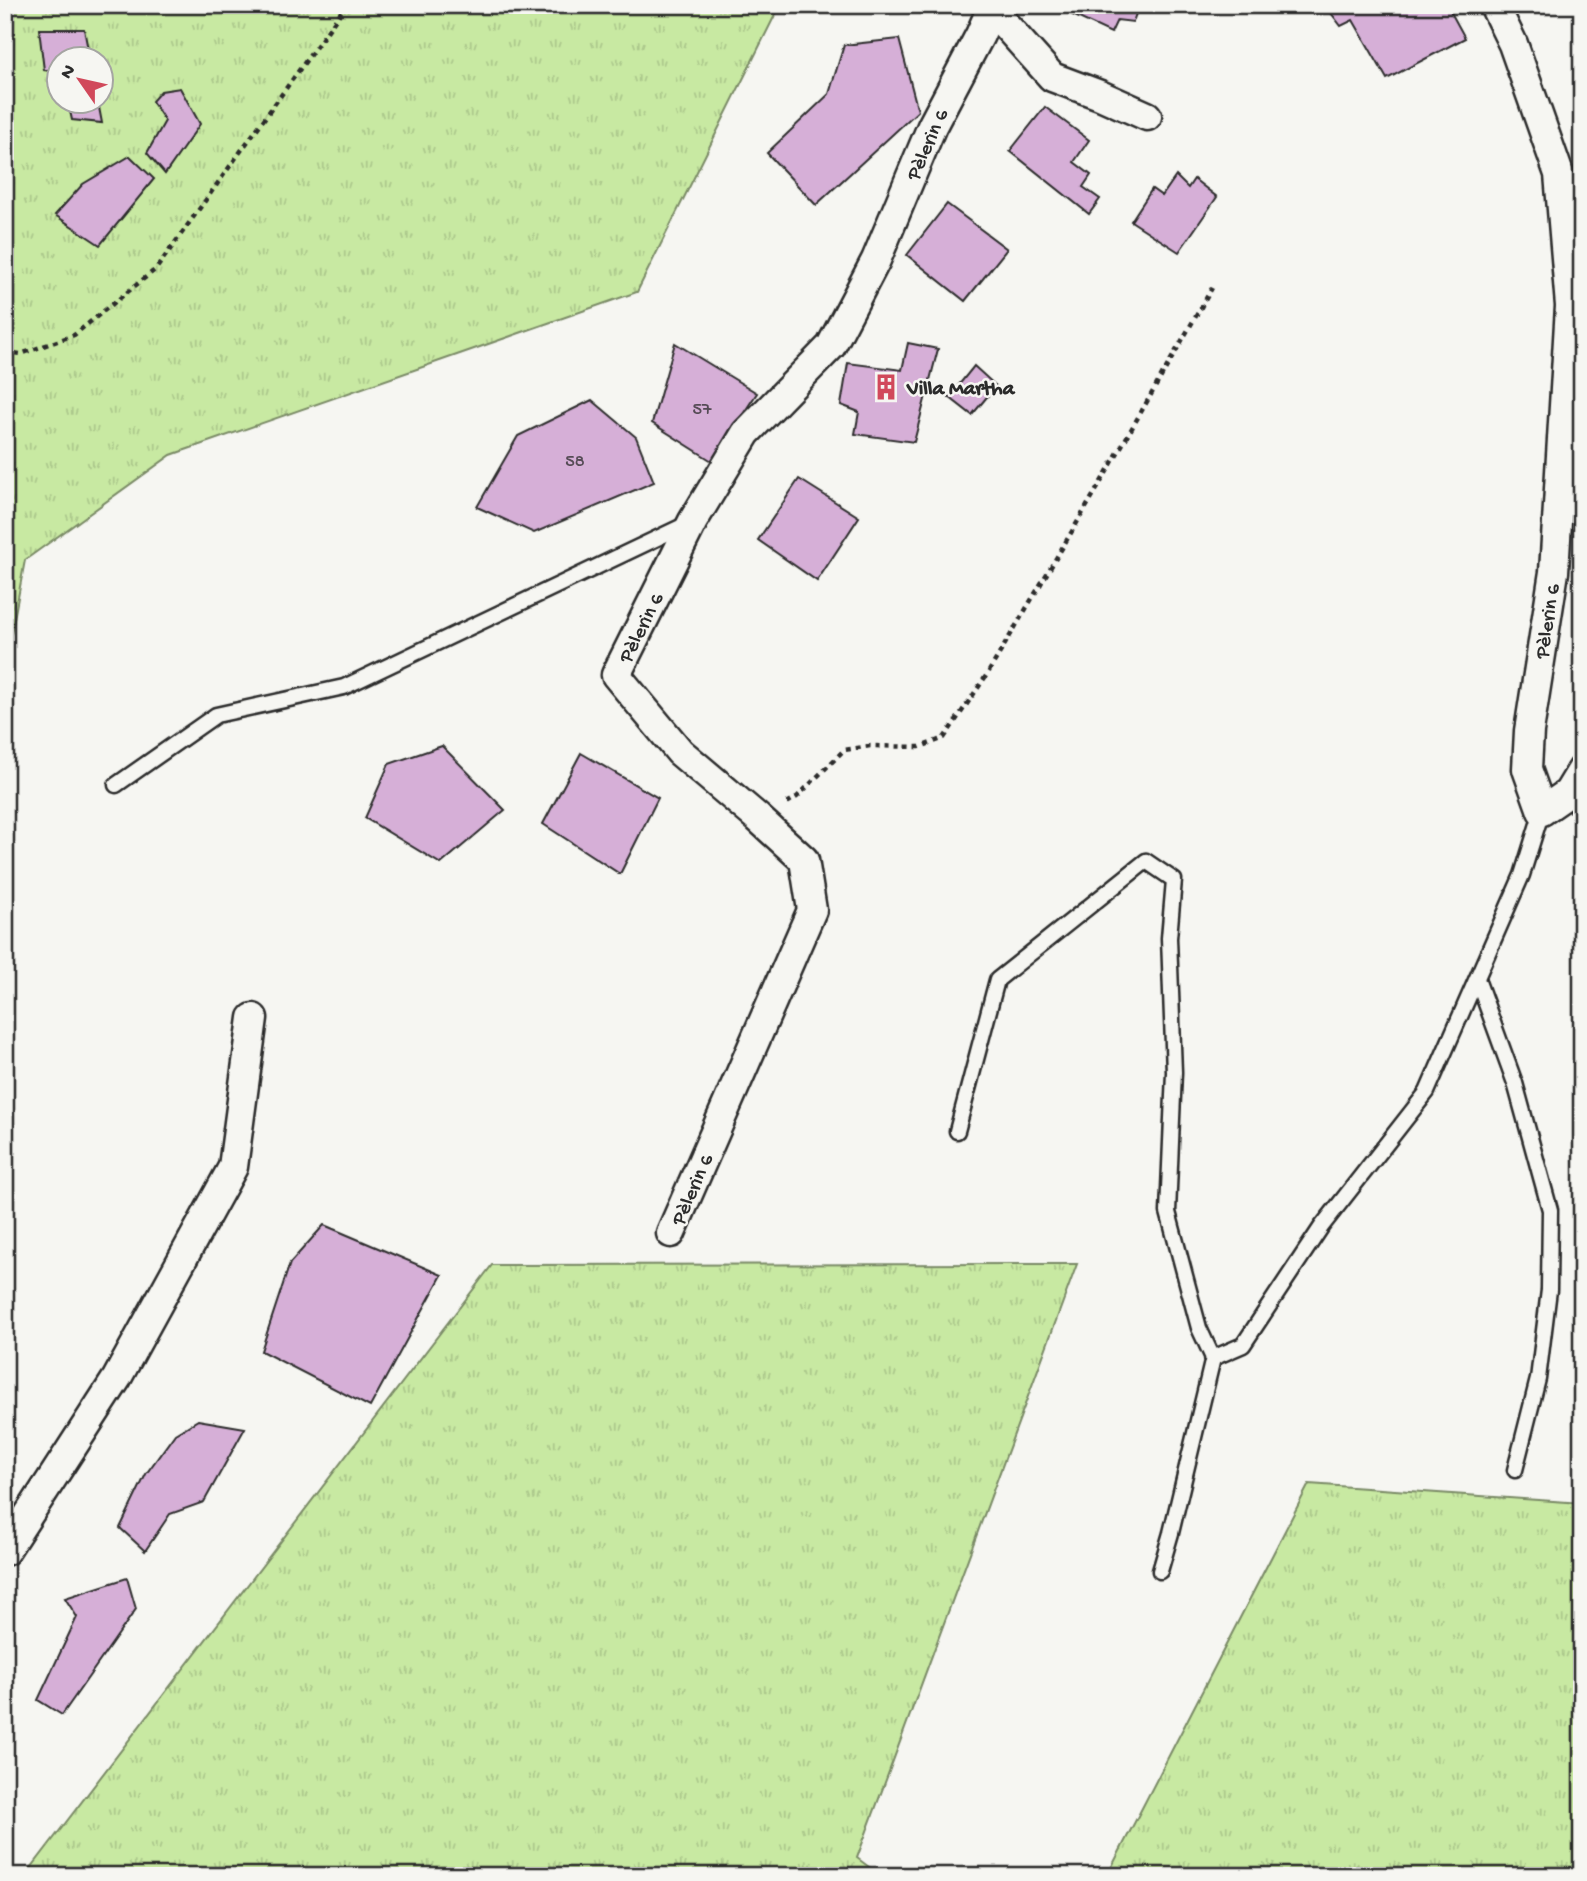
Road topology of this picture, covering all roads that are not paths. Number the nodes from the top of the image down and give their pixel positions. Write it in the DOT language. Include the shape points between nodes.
graph roads {
  1 [pos="1494,5"];
  2 [pos="992,7"];
  3 [pos="1147,116"];
  4 [pos="1582,439"];
  5 [pos="1558,495"];
  6 [pos="693,521"];
  7 [pos="1582,770"];
  8 [pos="116,785"];
  9 [pos="1542,811"];
  10 [pos="1477,979"];
  11 [pos="253,1018"];
  12 [pos="957,1131"];
  13 [pos="671,1233"];
  14 [pos="1213,1358"];
  15 [pos="1515,1470"];
  16 [pos="5,1551"];
  17 [pos="1160,1571"];
  1 -- 5 [label="street, Pèlerin 6" via="1513,44 1559,174 1570,306"];
  2 -- 3 [label="street" via="1052,77"];
  2 -- 6 [label="street, Pèlerin 6" via="932,126 876,260 831,346 746,433"];
  4 -- 5 [label="street"];
  5 -- 9 [label="street, Pèlerin 6" via="1554,572 1527,769"];
  6 -- 8 [label="lane" via="344,687 216,715"];
  6 -- 13 [label="street, Pèlerin 6" via="616,675 680,752 804,860 812,910"];
  7 -- 9 [label="street" via="1568,793"];
  9 -- 10 [label="lane" via="1522,875"];
  10 -- 14 [label="lane" via="1427,1091 1322,1226 1243,1345"];
  10 -- 15 [label="lane" via="1515,1083 1550,1210 1549,1290 1538,1379"];
  11 -- 16 [label="street" via="233,1167 117,1378"];
  12 -- 14 [label="lane" via="997,980 1146,861 1174,880 1169,938 1174,1072 1168,1212 1199,1328"];
  14 -- 17 [label="lane"];
}
